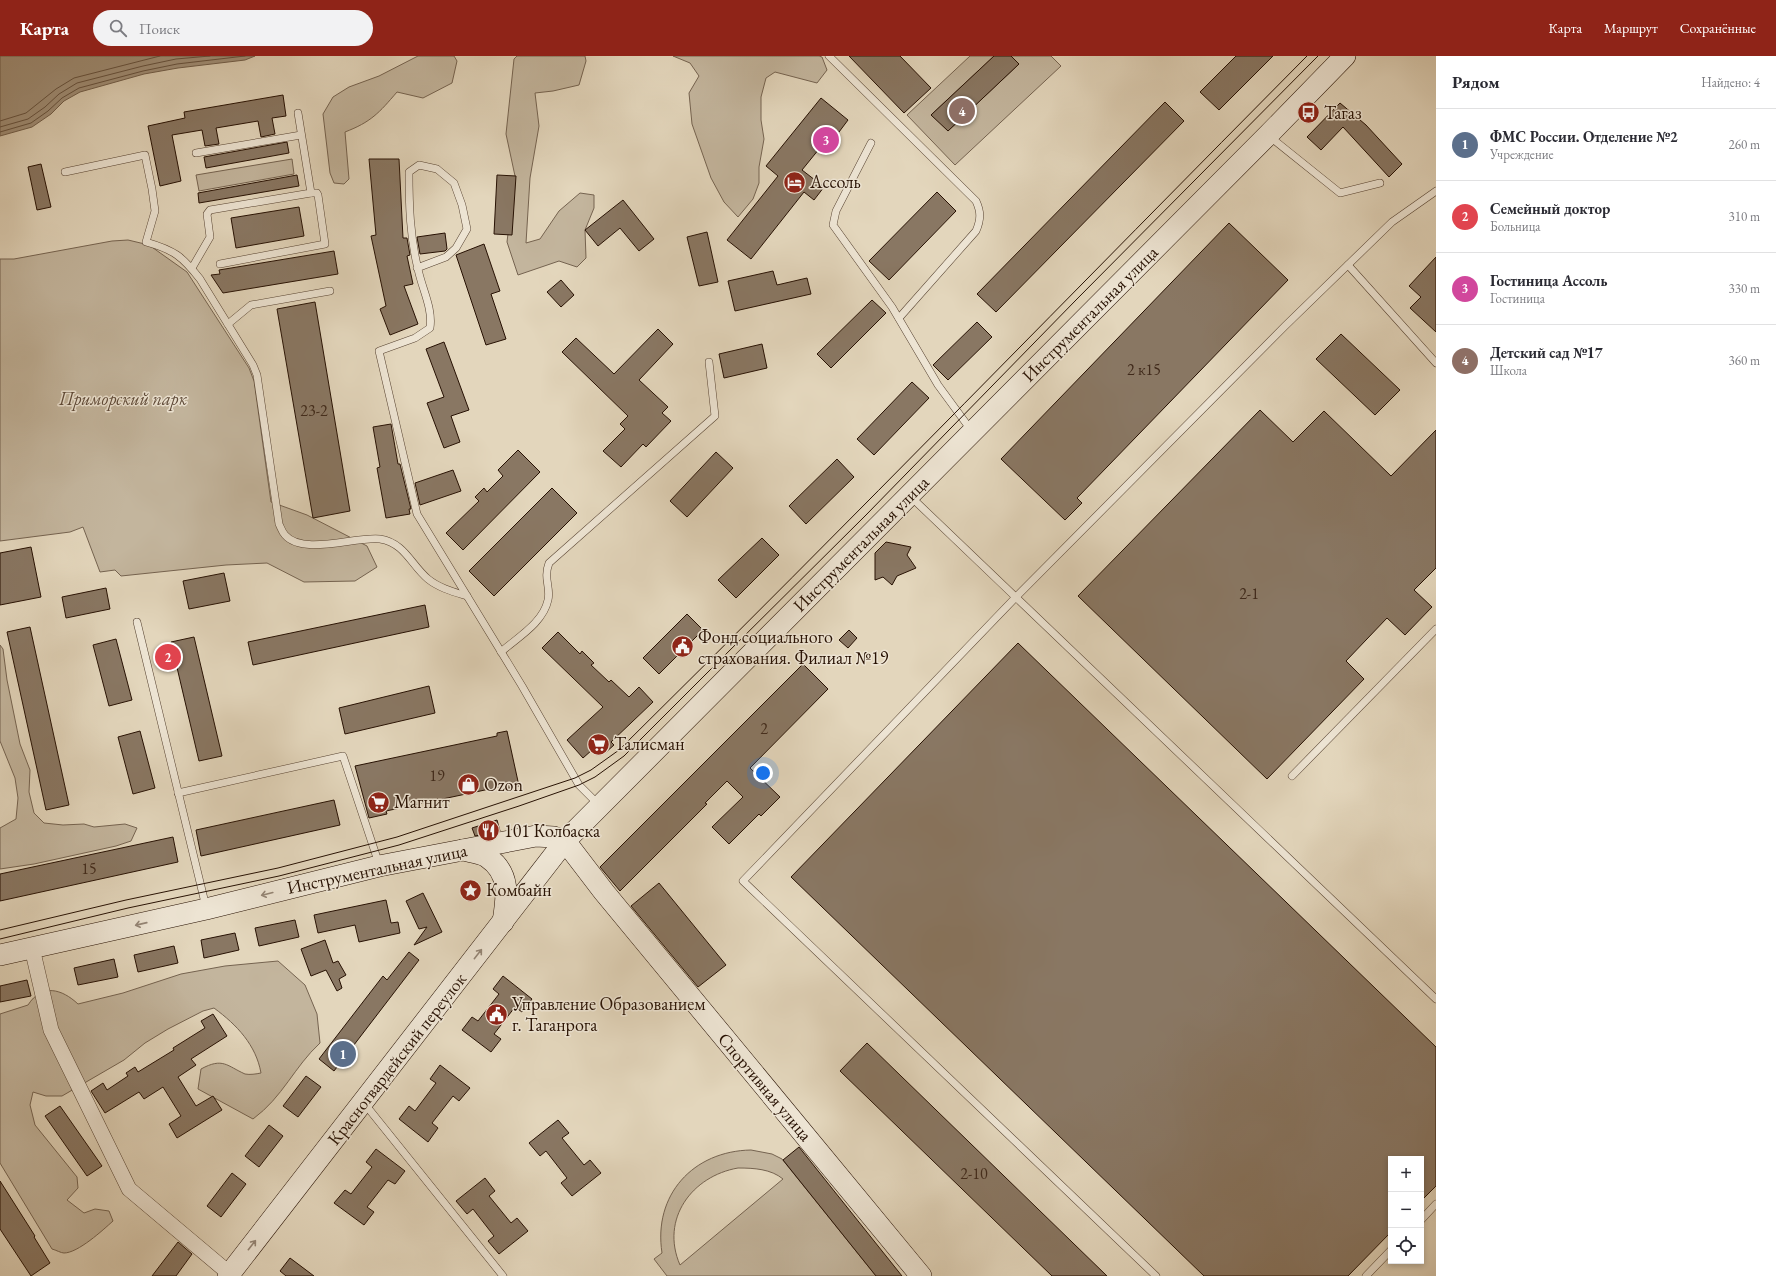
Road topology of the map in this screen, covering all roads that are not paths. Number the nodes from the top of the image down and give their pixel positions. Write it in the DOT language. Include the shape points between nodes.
graph roads {
  1 [pos="829,56"];
  2 [pos="1345,56"];
  3 [pos="298,113"];
  4 [pos="301,135"];
  5 [pos="1268,135"];
  6 [pos="871,143"];
  7 [pos="196,153"];
  8 [pos="65,172"];
  9 [pos="1380,183"];
  10 [pos="1436,191"];
  11 [pos="311,193"];
  12 [pos="220,264"];
  13 [pos="1348,265"];
  14 [pos="192,268"];
  15 [pos="417,268"];
  16 [pos="330,291"];
  17 [pos="900,318"];
  18 [pos="228,324"];
  19 [pos="709,362"];
  20 [pos="1436,363"];
  21 [pos="973,432"];
  22 [pos="910,495"];
  23 [pos="467,596"];
  24 [pos="1016,597"];
  25 [pos="137,622"];
  26 [pos="1436,629"];
  27 [pos="501,652"];
  28 [pos="1292,776"];
  29 [pos="178,793"];
  30 [pos="600,805"];
  31 [pos="565,842"];
  32 [pos="462,850"];
  33 [pos="379,866"];
  34 [pos="206,909"];
  35 [pos="503,922"];
  36 [pos="32,948"];
  37 [pos="0,955"];
  38 [pos="1436,999"];
  39 [pos="363,1102"];
  40 [pos="1436,1204"];
  41 [pos="1424,1217"];
  42 [pos="1388,1253"];
  43 [pos="229,1275"];
  44 [pos="503,1276"];
  45 [pos="921,1276"];
  46 [pos="1156,1276"];
  47 [pos="1366,1276"];
  1 -- 17 [label="lane" via="976,201 980,210 976,231"];
  2 -- 5 [label="street, Инструментальная улица"];
  3 -- 4 [label="lane"];
  4 -- 7 [label="lane"];
  4 -- 11 [label="lane"];
  5 -- 9 [label="lane" via="1340,193"];
  5 -- 21 [label="street, Инструментальная улица"];
  6 -- 17 [label="lane" via="836,211 833,225"];
  8 -- 14 [label="lane" via="144,155 154,211 146,242 166,247"];
  10 -- 13 [label="lane" via="1392,222"];
  11 -- 12 [label="lane" via="318,195 326,244"];
  11 -- 14 [label="lane" via="210,210 207,214 210,240"];
  13 -- 20 [label="lane"];
  13 -- 24 [label="lane"];
  14 -- 18 [label="lane"];
  15 -- 15 [label="lane" via="409,219 409,172 419,165 437,169 454,183 467,229 456,248 446,257"];
  15 -- 23 [label="lane" via="432,317 430,328 415,338 379,351 417,514"];
  16 -- 18 [label="lane" via="251,305"];
  17 -- 21 [label="lane" via="938,385"];
  18 -- 23 [label="lane" via="257,375 279,524 285,536 299,543 314,544 379,539 391,542 401,548 429,579 446,589"];
  19 -- 27 [label="lane" via="715,416 549,564 546,573 549,599 541,618"];
  21 -- 22 [label="street, Инструментальная улица"];
  22 -- 24 [label="lane"];
  22 -- 30 [label="street, Инструментальная улица"];
  23 -- 27 [label="lane"];
  24 -- 38 [label="lane"];
  24 -- 46 [label="lane" via="743,881"];
  25 -- 29 [label="lane"];
  26 -- 28 [label="lane"];
  27 -- 30 [label="lane" via="579,785"];
  29 -- 33 [label="lane" via="343,756"];
  29 -- 34 [label="lane"];
  30 -- 31 [label="street, Инструментальная улица"];
  31 -- 32 [label="street, Инструментальная улица" via="554,837 536,836"];
  31 -- 35 [label="street, Красногвардейский переулок"];
  31 -- 45 [label="street, Спортивная улица"];
  32 -- 33 [label="street, Инструментальная улица"];
  32 -- 35 [label="street" via="486,857 502,870 507,897"];
  33 -- 34 [label="street, Инструментальная улица, one-way"];
  34 -- 36 [label="street, Инструментальная улица, one-way"];
  39 -- 35 [label="street, Красногвардейский переулок, one-way"];
  36 -- 37 [label="street, Инструментальная улица"];
  36 -- 43 [label="street" via="51,1030 129,1189"];
  43 -- 39 [label="street, Красногвардейский переулок, one-way"];
  39 -- 44 [label="lane"];
  40 -- 41 [label="lane"];
  42 -- 47 [label="lane"];
}
